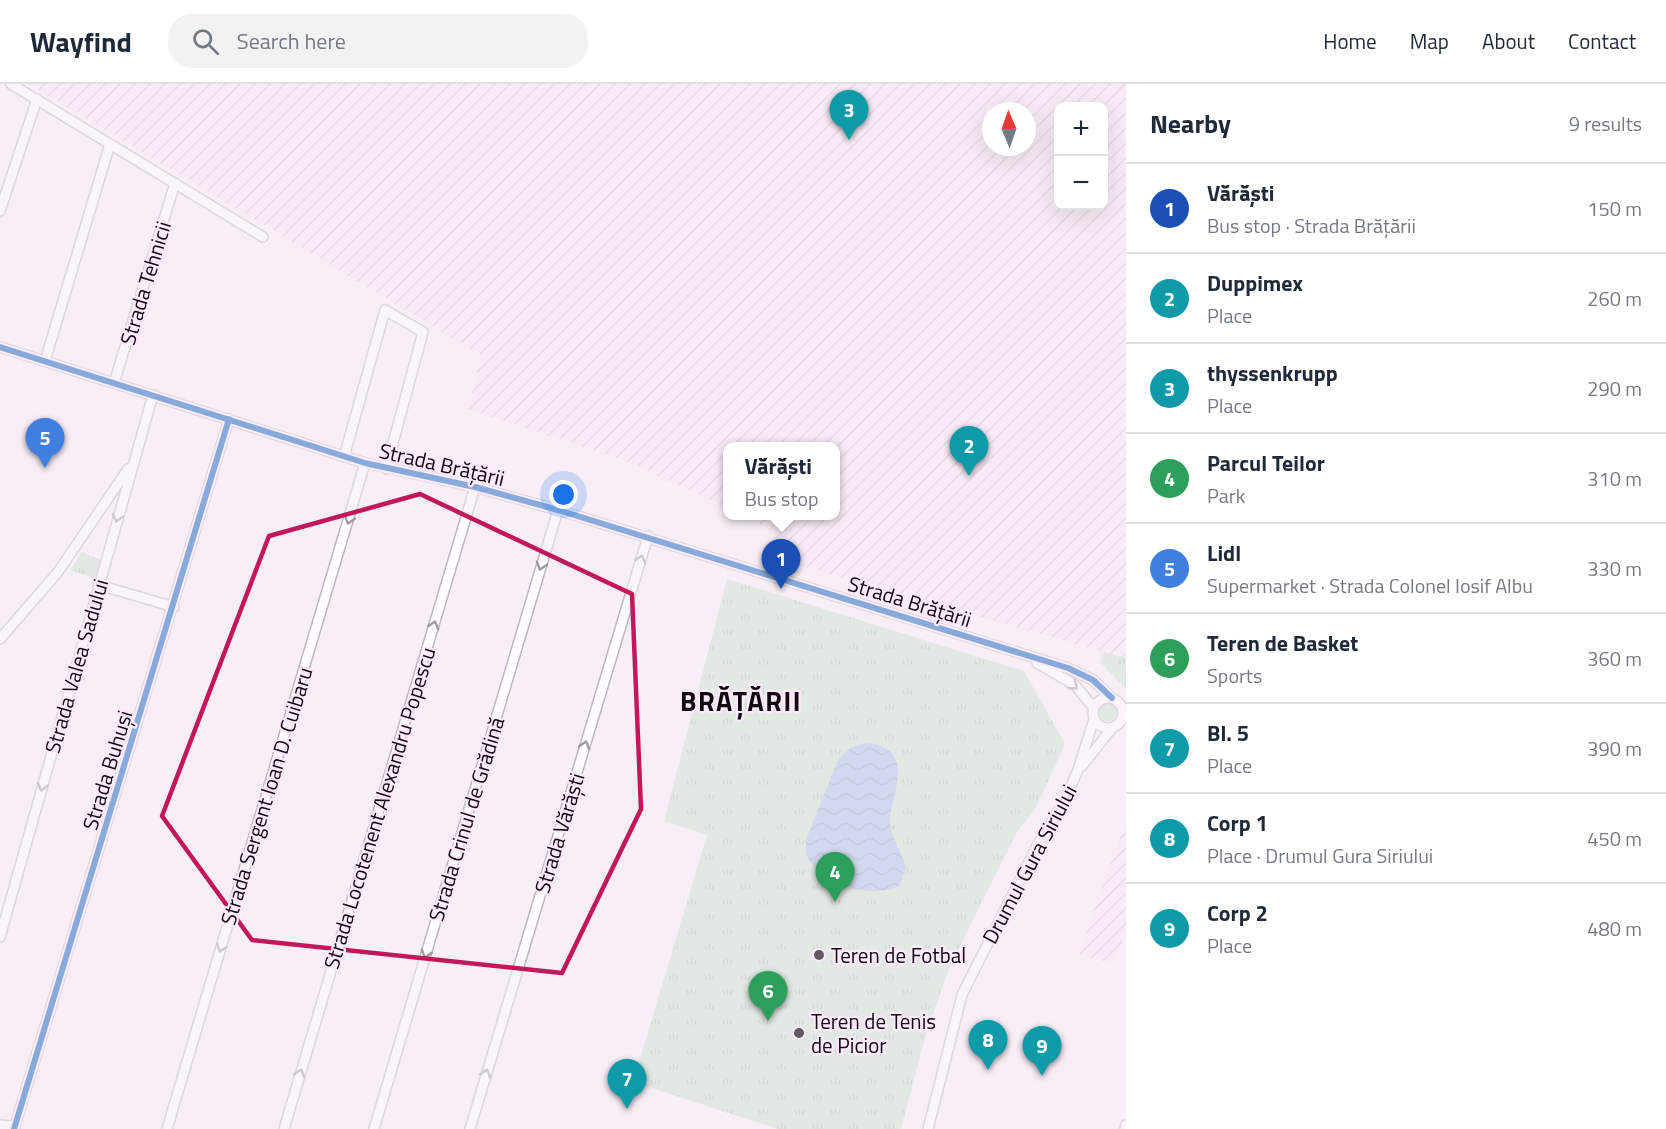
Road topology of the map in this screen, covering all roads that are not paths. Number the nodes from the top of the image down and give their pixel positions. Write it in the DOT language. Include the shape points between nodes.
graph roads {
  1 [pos="11,84"];
  2 [pos="36,99"];
  3 [pos="110,144"];
  4 [pos="175,183"];
  5 [pos="0,211"];
  6 [pos="263,237"];
  7 [pos="0,347"];
  8 [pos="45,361"];
  9 [pos="114,383"];
  10 [pos="153,395"];
  11 [pos="229,419"];
  12 [pos="344,457"];
  13 [pos="133,462"];
  14 [pos="365,464"];
  15 [pos="386,469"];
  16 [pos="475,487"];
  17 [pos="558,510"];
  18 [pos="648,536"];
  19 [pos="99,585"];
  20 [pos="174,607"];
  21 [pos="0,639"];
  22 [pos="1013,651"];
  23 [pos="1112,698"];
  24 [pos="1093,707"];
  25 [pos="1124,709"];
  26 [pos="1094,719"];
  27 [pos="1119,725"];
  28 [pos="1078,770"];
  29 [pos="0,937"];
  30 [pos="0,1125"];
  31 [pos="14,1128"];
  32 [pos="167,1129"];
  33 [pos="284,1129"];
  34 [pos="374,1129"];
  35 [pos="470,1129"];
  36 [pos="928,1129"];
  1 -- 2 [label="street"];
  2 -- 3 [label="street"];
  2 -- 5 [label="street"];
  3 -- 4 [label="street"];
  3 -- 8 [label="street"];
  4 -- 6 [label="street"];
  4 -- 9 [label="street, Strada Tehnicii"];
  7 -- 8 [label="street, Strada Brățării"];
  8 -- 9 [label="street, Strada Brățării"];
  9 -- 10 [label="street, Strada Brățării"];
  10 -- 11 [label="street, Strada Brățării"];
  10 -- 13 [label="street, Strada Valea Sadului"];
  11 -- 12 [label="street, Strada Brățării"];
  11 -- 20 [label="street, Strada Buhuși"];
  12 -- 14 [label="street, Strada Brățării"];
  12 -- 15 [label="street" via="385,310 423,332"];
  13 -- 19 [label="street, Strada Valea Sadului, one-way"];
  13 -- 21 [label="street" via="58,572"];
  14 -- 15 [label="street, Strada Brățării"];
  14 -- 32 [label="street, Strada Sergent Ioan D. Cuibaru, one-way"];
  15 -- 16 [label="street, Strada Brățării"];
  16 -- 17 [label="street, Strada Brățării"];
  33 -- 16 [label="street, Strada Locotenent Alexandru Popescu, one-way"];
  17 -- 18 [label="street, Strada Brățării"];
  17 -- 34 [label="street, Strada Crinul de Grădină, one-way"];
  18 -- 22 [label="street, Strada Brățării"];
  35 -- 18 [label="street, Strada Vărăști, one-way"];
  19 -- 20 [label="street"];
  19 -- 29 [label="street, Strada Valea Sadului, one-way"];
  20 -- 31 [label="street, Strada Buhuși"];
  22 -- 23 [label="street, Strada Brățării" via="1094,680"];
  22 -- 24 [label="street, Strada Brățării, one-way" via="1070,682"];
  23 -- 24 [label="street" via="1103,698"];
  23 -- 25 [label="street"];
  24 -- 26 [label="street"];
  25 -- 27 [label="street"];
  26 -- 27 [label="street" via="1100,726"];
  26 -- 28 [label="street, Drumul Gura Siriului"];
  27 -- 28 [label="street, Drumul Gura Siriului"];
  28 -- 36 [label="street, Drumul Gura Siriului" via="1058,815 1037,846 971,972 948,1044"];
  30 -- 31 [label="street"];
}
